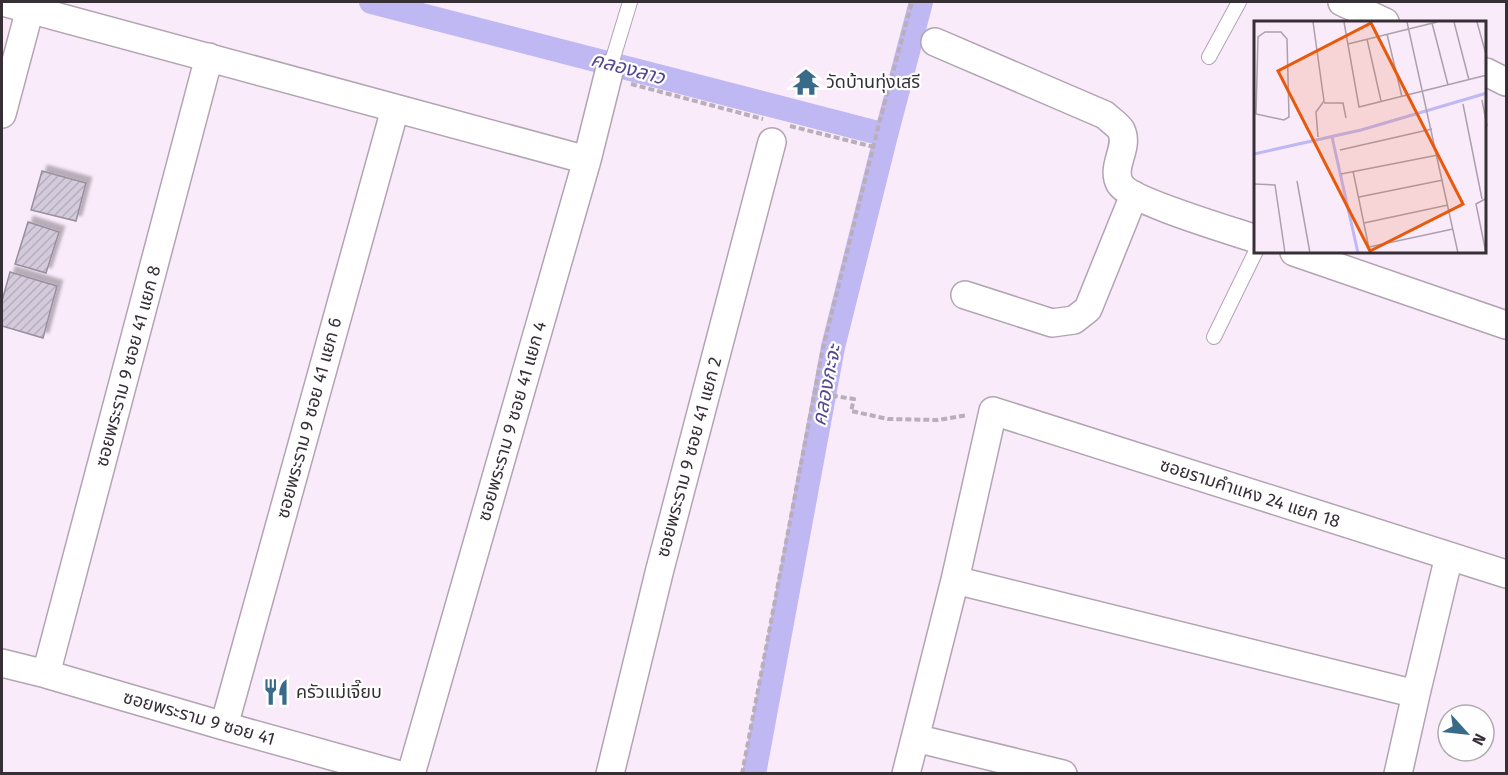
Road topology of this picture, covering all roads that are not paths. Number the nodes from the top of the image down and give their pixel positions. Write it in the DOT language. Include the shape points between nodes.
graph roads {
  1 [pos="3,2"];
  2 [pos="630,2"];
  3 [pos="1239,2"];
  4 [pos="1342,2"];
  5 [pos="30,9"];
  6 [pos="1383,21"];
  7 [pos="934,42"];
  8 [pos="209,57"];
  9 [pos="1209,57"];
  10 [pos="608,73"];
  11 [pos="1487,73"];
  12 [pos="1506,82"];
  13 [pos="395,109"];
  14 [pos="2,114"];
  15 [pos="775,129"];
  16 [pos="587,160"];
  17 [pos="1134,195"];
  18 [pos="1254,238"];
  19 [pos="1255,254"];
  20 [pos="1300,254"];
  21 [pos="965,295"];
  22 [pos="1506,325"];
  23 [pos="1214,338"];
  24 [pos="1449,556"];
  25 [pos="1506,574"];
  26 [pos="955,580"];
  27 [pos="2,663"];
  28 [pos="46,674"];
  29 [pos="1416,694"];
  30 [pos="224,726"];
  31 [pos="915,738"];
  32 [pos="396,774"];
  33 [pos="411,774"];
  34 [pos="609,774"];
  35 [pos="906,774"];
  36 [pos="1063,774"];
  37 [pos="1398,774"];
  1 -- 5 [label="street"];
  2 -- 10 [label="lane"];
  3 -- 9 [label="lane"];
  4 -- 6 [label="street"];
  5 -- 8 [label="street"];
  5 -- 14 [label="street"];
  7 -- 17 [label="street" via="1105,115 1121,130 1124,144 1116,167 1120,184"];
  8 -- 13 [label="street"];
  8 -- 28 [label="street, ซอยพระราม 9 ซอย 41 แยก 8"];
  10 -- 16 [label="street, ซอยพระราม 9 ซอย 41 แยก 4"];
  11 -- 12 [label="street"];
  13 -- 16 [label="street"];
  13 -- 30 [label="street, ซอยพระราม 9 ซอย 41 แยก 6"];
  15 -- 34 [label="street, ซอยพระราม 9 ซอย 41 แยก 2"];
  16 -- 33 [label="street, ซอยพระราม 9 ซอย 41 แยก 4"];
  17 -- 18 [label="street"];
  17 -- 21 [label="street" via="1088,309 1074,320 1052,322"];
  19 -- 23 [label="lane"];
  20 -- 22 [label="street"];
  24 -- 25 [label="street, ซอยรามคำแหง 24 แยก 18"];
  24 -- 26 [label="street, ซอยรามคำแหง 24 แยก 18" via="993,411"];
  24 -- 29 [label="street"];
  26 -- 29 [label="street"];
  26 -- 31 [label="street"];
  27 -- 28 [label="street, ซอยพระราม 9 ซอย 41"];
  28 -- 30 [label="street, ซอยพระราม 9 ซอย 41"];
  29 -- 37 [label="street"];
  30 -- 32 [label="street, ซอยพระราม 9 ซอย 41"];
  31 -- 35 [label="street"];
  31 -- 36 [label="street"];
}
